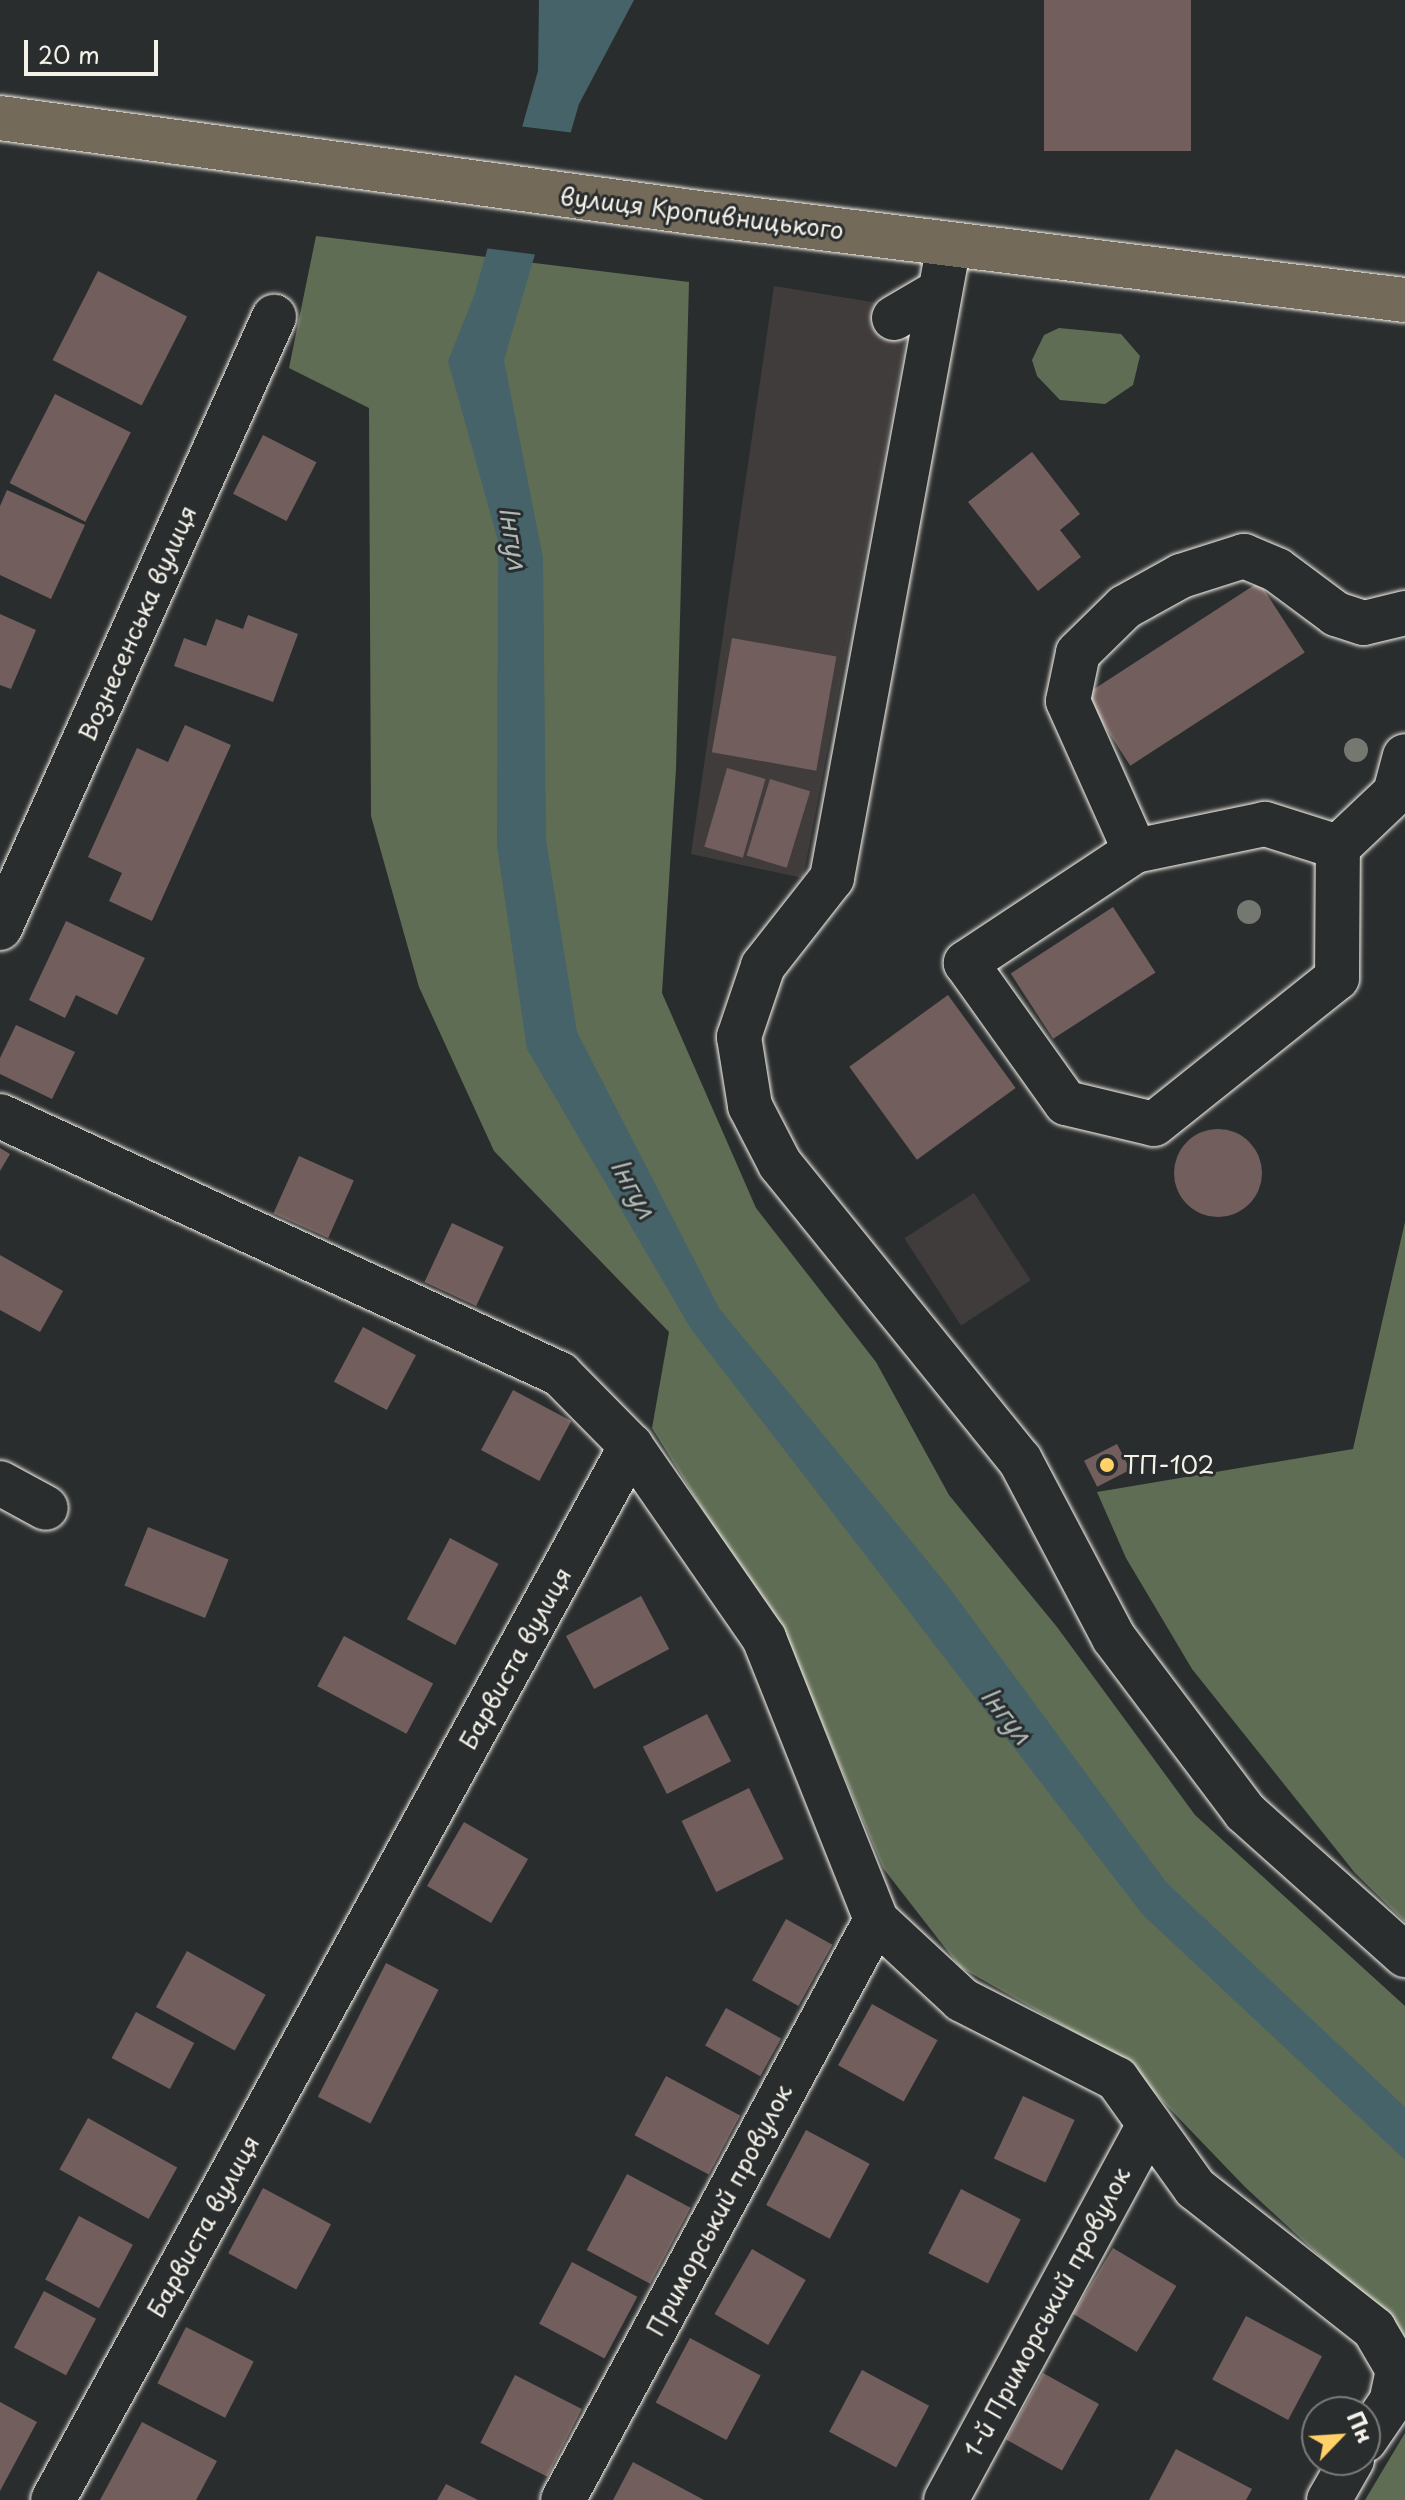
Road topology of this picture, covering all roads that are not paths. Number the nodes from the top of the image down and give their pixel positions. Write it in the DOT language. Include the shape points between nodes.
graph roads {
  1 [pos="0,118"];
  2 [pos="949,244"];
  3 [pos="940,291"];
  4 [pos="1405,300"];
  5 [pos="274,317"];
  6 [pos="894,318"];
  7 [pos="1405,613"];
  8 [pos="1405,756"];
  9 [pos="1338,847"];
  10 [pos="1135,851"];
  11 [pos="0,928"];
  12 [pos="0,1116"];
  13 [pos="631,1446"];
  14 [pos="0,1483"];
  15 [pos="46,1508"];
  16 [pos="876,1920"];
  17 [pos="1405,1955"];
  18 [pos="1149,2124"];
  19 [pos="1381,2417"];
  20 [pos="1343,2476"];
  21 [pos="53,2500"];
  22 [pos="563,2500"];
  23 [pos="946,2500"];
  24 [pos="1329,2500"];
  1 -- 2 [label="main road, вулиця Кропивницького"];
  2 -- 3 [label="street"];
  2 -- 4 [label="main road, вулиця Кропивницького"];
  3 -- 6 [label="street"];
  3 -- 17 [label="street" via="865,625 832,878 763,966 739,1037 750,1106 780,1164 1020,1460 1114,1638 1245,1812"];
  5 -- 11 [label="street, Вознесенська вулиця"];
  7 -- 10 [label="street" via="1364,623 1336,614 1277,570 1244,556 1181,576 1125,607 1078,653 1068,701"];
  8 -- 9 [label="street" via="1395,793"];
  9 -- 10 [label="street" via="1265,824"];
  9 -- 10 [label="street" via="1337,978 1154,1124 1066,1103 966,963"];
  12 -- 13 [label="street" via="560,1374"];
  13 -- 16 [label="street" via="764,1638"];
  13 -- 21 [label="street, Барвиста вулиця"];
  14 -- 15 [label="street"];
  16 -- 18 [label="street" via="962,2000 1117,2079"];
  16 -- 22 [label="street, Приморський провулок"];
  18 -- 19 [label="street" via="1195,2188 1374,2329 1398,2370 1391,2402"];
  18 -- 23 [label="street, 1-й Приморський провулок"];
  20 -- 24 [label="street"];
}
